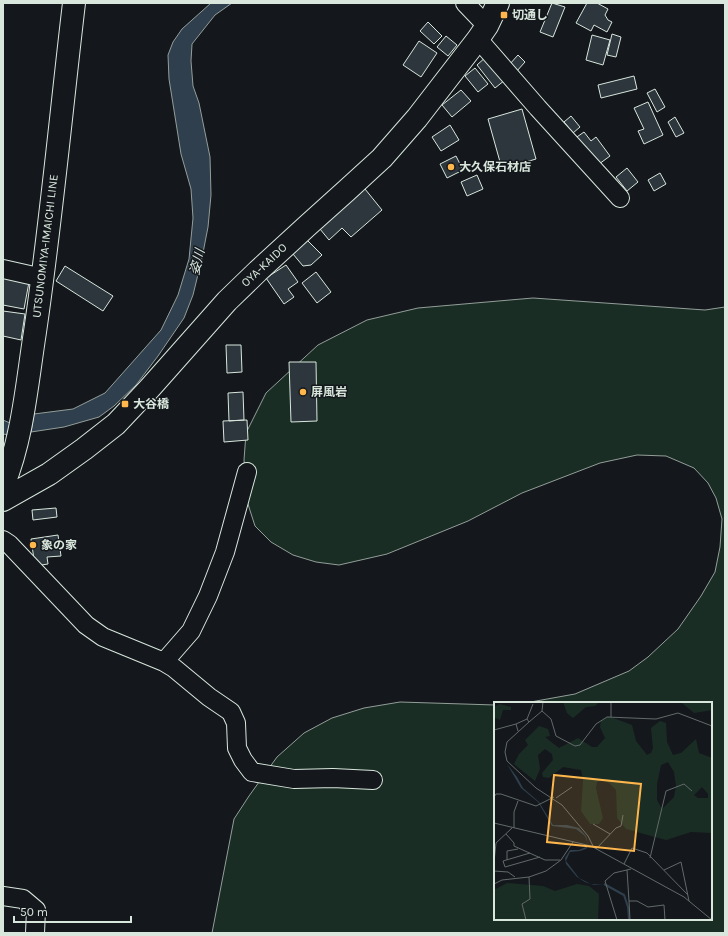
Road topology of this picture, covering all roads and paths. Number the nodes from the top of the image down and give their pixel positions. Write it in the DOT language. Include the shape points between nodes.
graph roads {
  1 [pos="74,3"];
  2 [pos="465,3"];
  3 [pos="498,3"];
  4 [pos="483,32"];
  5 [pos="620,198"];
  6 [pos="3,269"];
  7 [pos="43,278"];
  8 [pos="247,472"];
  9 [pos="3,486"];
  10 [pos="3,500"];
  11 [pos="3,540"];
  12 [pos="164,662"];
  13 [pos="373,780"];
  14 [pos="3,896"];
  15 [pos="35,933"];
  1 -- 7 [label="main road, UTSUNOMIYA-IMAICHI LINE"];
  2 -- 4 [label="street"];
  3 -- 4 [label="main road, OYA-KAIDO"];
  4 -- 5 [label="street" via="543,114"];
  4 -- 10 [label="main road, OYA-KAIDO" via="417,118 382,158 258,270 116,424 49,474"];
  6 -- 7 [label="street"];
  7 -- 9 [label="main road, UTSUNOMIYA-IMAICHI LINE" via="18,440"];
  8 -- 12 [label="street" via="225,552 208,596 191,631"];
  11 -- 12 [label="street" via="86,625 102,637"];
  12 -- 13 [label="street" via="231,712 236,723 237,748 252,772 294,779"];
  14 -- 15 [label="street" via="23,899 36,910"];
}
